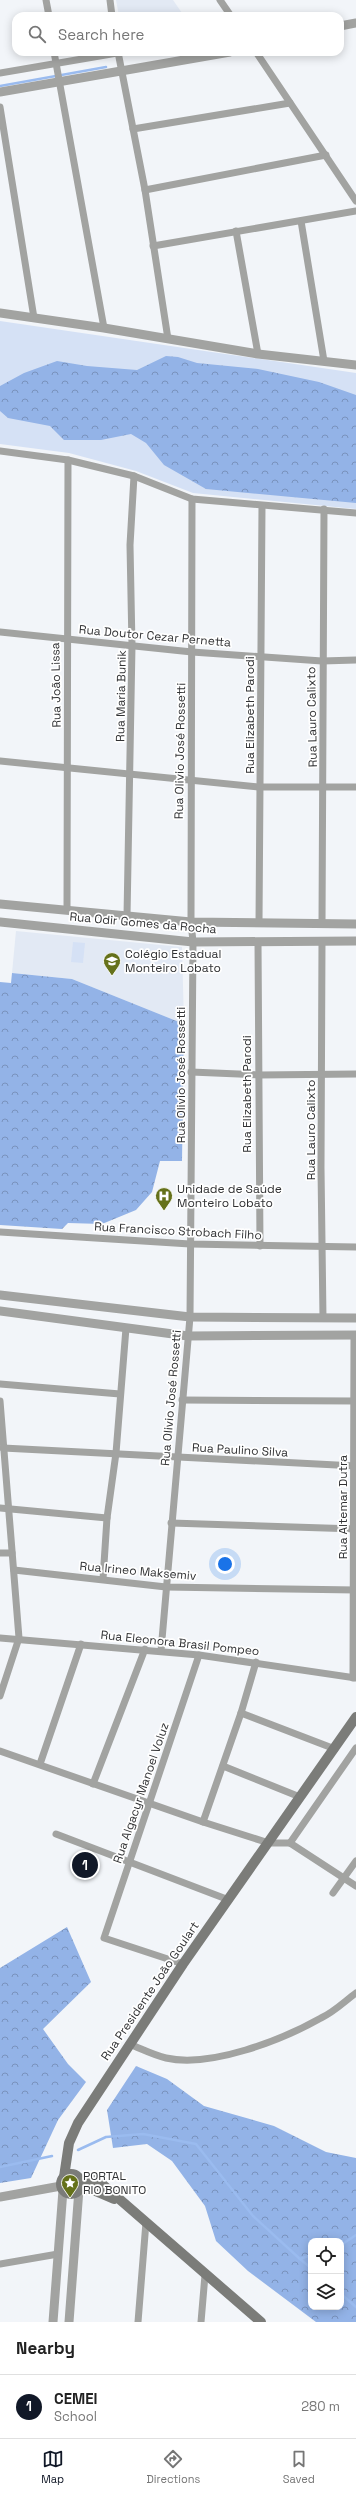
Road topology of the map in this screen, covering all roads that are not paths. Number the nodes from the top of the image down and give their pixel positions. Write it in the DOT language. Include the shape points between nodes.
graph roads {
  1 [pos="46,0"];
  2 [pos="110,0"];
  3 [pos="220,0"];
  4 [pos="48,12"];
  5 [pos="112,12"];
  6 [pos="228,12"];
  7 [pos="356,23"];
  8 [pos="344,25"];
  9 [pos="55,56"];
  10 [pos="102,56"];
  11 [pos="120,56"];
  12 [pos="208,56"];
  13 [pos="259,56"];
  14 [pos="57,66"];
  15 [pos="122,72"];
  16 [pos="0,73"];
  17 [pos="59,81"];
  18 [pos="0,92"];
  19 [pos="290,102"];
  20 [pos="0,107"];
  21 [pos="133,129"];
  22 [pos="326,155"];
  23 [pos="145,190"];
  24 [pos="356,201"];
  25 [pos="356,210"];
  26 [pos="301,221"];
  27 [pos="236,231"];
  28 [pos="153,246"];
  29 [pos="0,313"];
  30 [pos="34,318"];
  31 [pos="104,328"];
  32 [pos="168,340"];
  33 [pos="258,354"];
  34 [pos="324,361"];
  35 [pos="356,365"];
  36 [pos="0,451"];
  37 [pos="68,460"];
  38 [pos="134,476"];
  39 [pos="192,499"];
  40 [pos="262,506"];
  41 [pos="324,509"];
  42 [pos="356,513"];
  43 [pos="0,632"];
  44 [pos="66,640"];
  45 [pos="132,646"];
  46 [pos="192,652"];
  47 [pos="260,656"];
  48 [pos="356,660"];
  49 [pos="322,661"];
  50 [pos="0,760"];
  51 [pos="68,768"];
  52 [pos="130,773"];
  53 [pos="190,780"];
  54 [pos="261,786"];
  55 [pos="324,787"];
  56 [pos="356,787"];
  57 [pos="0,904"];
  58 [pos="67,910"];
  59 [pos="127,916"];
  60 [pos="0,922"];
  61 [pos="191,922"];
  62 [pos="259,923"];
  63 [pos="322,924"];
  64 [pos="356,924"];
  65 [pos="193,942"];
  66 [pos="258,942"];
  67 [pos="322,942"];
  68 [pos="356,942"];
  69 [pos="191,1072"];
  70 [pos="322,1073"];
  71 [pos="356,1074"];
  72 [pos="259,1075"];
  73 [pos="0,1232"];
  74 [pos="190,1244"];
  75 [pos="260,1246"];
  76 [pos="323,1248"];
  77 [pos="356,1248"];
  78 [pos="0,1295"];
  79 [pos="0,1311"];
  80 [pos="190,1316"];
  81 [pos="323,1318"];
  82 [pos="356,1318"];
  83 [pos="126,1328"];
  84 [pos="355,1335"];
  85 [pos="188,1336"];
  86 [pos="0,1384"];
  87 [pos="120,1394"];
  88 [pos="182,1400"];
  89 [pos="0,1401"];
  90 [pos="355,1402"];
  91 [pos="0,1416"];
  92 [pos="3,1448"];
  93 [pos="116,1453"];
  94 [pos="176,1458"];
  95 [pos="2,1465"];
  96 [pos="355,1466"];
  97 [pos="4,1509"];
  98 [pos="107,1518"];
  99 [pos="171,1523"];
  100 [pos="355,1529"];
  101 [pos="0,1553"];
  102 [pos="12,1553"];
  103 [pos="14,1570"];
  104 [pos="102,1580"];
  105 [pos="166,1586"];
  106 [pos="355,1590"];
  107 [pos="0,1638"];
  108 [pos="18,1638"];
  109 [pos="81,1644"];
  110 [pos="145,1649"];
  111 [pos="160,1651"];
  112 [pos="199,1655"];
  113 [pos="256,1662"];
  114 [pos="355,1678"];
  115 [pos="0,1696"];
  116 [pos="241,1713"];
  117 [pos="356,1717"];
  118 [pos="356,1748"];
  119 [pos="335,1749"];
  120 [pos="0,1752"];
  121 [pos="40,1764"];
  122 [pos="223,1766"];
  123 [pos="93,1784"];
  124 [pos="300,1797"];
  125 [pos="150,1804"];
  126 [pos="203,1822"];
  127 [pos="56,1834"];
  128 [pos="269,1843"];
  129 [pos="290,1843"];
  130 [pos="356,1861"];
  131 [pos="129,1862"];
  132 [pos="344,1878"];
  133 [pos="356,1886"];
  134 [pos="333,1893"];
  135 [pos="229,1900"];
  136 [pos="183,1964"];
  137 [pos="356,1993"];
  138 [pos="130,2044"];
  139 [pos="67,2161"];
  140 [pos="78,2183"];
  141 [pos="63,2184"];
  142 [pos="0,2197"];
  143 [pos="146,2222"];
  144 [pos="58,2254"];
  145 [pos="0,2264"];
  146 [pos="205,2275"];
  147 [pos="53,2322"];
  148 [pos="69,2322"];
  149 [pos="138,2322"];
  150 [pos="201,2322"];
  151 [pos="261,2322"];
  1 -- 4 [label="street"];
  2 -- 5 [label="street"];
  3 -- 6 [label="street"];
  7 -- 8 [label="street"];
  9 -- 14 [label="street"];
  10 -- 14 [label="street"];
  11 -- 15 [label="street"];
  12 -- 15 [label="street"];
  13 -- 19 [label="street"];
  14 -- 16 [label="street"];
  14 -- 17 [label="street"];
  15 -- 17 [label="street"];
  15 -- 21 [label="street"];
  17 -- 18 [label="street"];
  17 -- 31 [label="street"];
  19 -- 21 [label="street"];
  19 -- 22 [label="street"];
  20 -- 30 [label="street"];
  21 -- 23 [label="street"];
  22 -- 23 [label="street"];
  22 -- 24 [label="street"];
  23 -- 28 [label="street"];
  25 -- 26 [label="street"];
  26 -- 27 [label="street"];
  26 -- 34 [label="street"];
  27 -- 28 [label="street"];
  27 -- 33 [label="street"];
  28 -- 32 [label="street"];
  29 -- 30 [label="street"];
  30 -- 31 [label="street"];
  31 -- 32 [label="street"];
  32 -- 33 [label="street"];
  33 -- 34 [label="street"];
  34 -- 35 [label="street"];
  36 -- 37 [label="street"];
  37 -- 38 [label="street"];
  37 -- 44 [label="street, Rua João Lissa"];
  38 -- 39 [label="street"];
  38 -- 45 [label="street, Rua Maria Bunik" via="130,545"];
  39 -- 40 [label="street"];
  39 -- 46 [label="street, Rua Olivio José Rossetti"];
  40 -- 41 [label="street"];
  40 -- 47 [label="street, Rua Elizabeth Parodi"];
  41 -- 42 [label="street"];
  41 -- 49 [label="street, Rua Lauro Calixto"];
  43 -- 44 [label="street, Rua Doutor Cezar Pernetta"];
  44 -- 45 [label="street, Rua Doutor Cezar Pernetta"];
  44 -- 51 [label="street, Rua João Lissa"];
  45 -- 46 [label="street, Rua Doutor Cezar Pernetta"];
  45 -- 52 [label="street, Rua Maria Bunik"];
  46 -- 47 [label="street, Rua Doutor Cezar Pernetta"];
  46 -- 53 [label="street, Rua Olivio José Rossetti"];
  47 -- 49 [label="street, Rua Doutor Cezar Pernetta"];
  47 -- 54 [label="street, Rua Elizabeth Parodi"];
  48 -- 49 [label="street, Rua Doutor Cezar Pernetta"];
  49 -- 55 [label="street, Rua Lauro Calixto"];
  50 -- 51 [label="street"];
  51 -- 52 [label="street"];
  51 -- 58 [label="street, Rua João Lissa"];
  52 -- 53 [label="street"];
  52 -- 59 [label="street, Rua Maria Bunik"];
  53 -- 54 [label="street"];
  53 -- 61 [label="street, Rua Olivio José Rossetti"];
  54 -- 55 [label="street"];
  54 -- 62 [label="street, Rua Elizabeth Parodi"];
  55 -- 56 [label="street"];
  55 -- 63 [label="street, Rua Lauro Calixto"];
  57 -- 58 [label="street, Rua Odir Gomes da Rocha"];
  58 -- 59 [label="street, Rua Odir Gomes da Rocha"];
  59 -- 61 [label="street, Rua Odir Gomes da Rocha"];
  60 -- 65 [label="street, Rua Odir Gomes da Rocha"];
  61 -- 62 [label="street, Rua Odir Gomes da Rocha"];
  61 -- 65 [label="street, Rua Olivio José Rossetti"];
  62 -- 63 [label="street, Rua Odir Gomes da Rocha"];
  63 -- 64 [label="street, Rua Odir Gomes da Rocha"];
  65 -- 66 [label="street, Rua Odir Gomes da Rocha"];
  65 -- 69 [label="street, Rua Olivio José Rossetti"];
  66 -- 67 [label="street, Rua Odir Gomes da Rocha"];
  66 -- 72 [label="street, Rua Elizabeth Parodi"];
  67 -- 68 [label="street, Rua Odir Gomes da Rocha"];
  67 -- 70 [label="street, Rua Lauro Calixto"];
  69 -- 72 [label="street"];
  69 -- 74 [label="street, Rua Olivio José Rossetti"];
  70 -- 71 [label="street"];
  70 -- 72 [label="street"];
  70 -- 76 [label="street, Rua Lauro Calixto"];
  72 -- 75 [label="street, Rua Elizabeth Parodi"];
  73 -- 74 [label="street, Rua Francisco Strobach Filho"];
  74 -- 75 [label="street, Rua Francisco Strobach Filho"];
  74 -- 80 [label="street, Rua Olivio José Rossetti"];
  75 -- 76 [label="street, Rua Francisco Strobach Filho"];
  76 -- 77 [label="street, Rua Francisco Strobach Filho"];
  76 -- 81 [label="street, Rua Lauro Calixto"];
  78 -- 80 [label="street"];
  79 -- 83 [label="street"];
  80 -- 81 [label="street"];
  80 -- 85 [label="street, Rua Olivio José Rossetti"];
  81 -- 82 [label="street"];
  83 -- 85 [label="street"];
  83 -- 87 [label="street"];
  84 -- 85 [label="street"];
  84 -- 90 [label="street, Rua Altemar Dutra"];
  85 -- 88 [label="street, Rua Olivio José Rossetti"];
  86 -- 87 [label="street"];
  87 -- 93 [label="street"];
  88 -- 90 [label="street"];
  88 -- 94 [label="street, Rua Olivio José Rossetti"];
  89 -- 91 [label="street"];
  90 -- 96 [label="street, Rua Altemar Dutra"];
  91 -- 92 [label="street"];
  92 -- 93 [label="street, Rua Paulino Silva"];
  92 -- 95 [label="street"];
  93 -- 94 [label="street, Rua Paulino Silva"];
  93 -- 98 [label="street"];
  94 -- 96 [label="street, Rua Paulino Silva"];
  94 -- 99 [label="street, Rua Olivio José Rossetti"];
  95 -- 97 [label="street"];
  96 -- 100 [label="street, Rua Altemar Dutra"];
  97 -- 98 [label="street"];
  97 -- 102 [label="street"];
  98 -- 104 [label="street"];
  99 -- 100 [label="street"];
  99 -- 105 [label="street, Rua Olivio José Rossetti"];
  100 -- 106 [label="street, Rua Altemar Dutra"];
  101 -- 102 [label="street"];
  102 -- 103 [label="street"];
  103 -- 104 [label="street, Rua Irineo Maksemiv"];
  103 -- 108 [label="street"];
  104 -- 105 [label="street, Rua Irineo Maksemiv"];
  105 -- 106 [label="street, Rua Irineo Maksemiv"];
  105 -- 111 [label="street, Rua Olivio José Rossetti"];
  106 -- 114 [label="street, Rua Altemar Dutra"];
  107 -- 108 [label="street, Rua Eleonora Brasil Pompeo"];
  108 -- 109 [label="street, Rua Eleonora Brasil Pompeo"];
  108 -- 115 [label="street"];
  109 -- 110 [label="street, Rua Eleonora Brasil Pompeo"];
  109 -- 121 [label="street"];
  110 -- 111 [label="street, Rua Eleonora Brasil Pompeo"];
  110 -- 123 [label="street"];
  111 -- 112 [label="street, Rua Eleonora Brasil Pompeo"];
  112 -- 113 [label="street, Rua Eleonora Brasil Pompeo"];
  112 -- 125 [label="street, Rua Algacyr Manoel Voluz"];
  113 -- 114 [label="street, Rua Eleonora Brasil Pompeo"];
  113 -- 116 [label="street"];
  116 -- 119 [label="street"];
  116 -- 122 [label="street"];
  117 -- 119 [label="main road, Rua Presidente João Goulart"];
  118 -- 129 [label="street"];
  119 -- 124 [label="main road, Rua Presidente João Goulart"];
  120 -- 121 [label="street"];
  121 -- 123 [label="street"];
  122 -- 124 [label="street"];
  122 -- 126 [label="street"];
  123 -- 125 [label="street"];
  124 -- 128 [label="main road, Rua Presidente João Goulart"];
  125 -- 126 [label="street"];
  125 -- 131 [label="street, Rua Algacyr Manoel Voluz"];
  126 -- 128 [label="street"];
  127 -- 131 [label="street"];
  128 -- 129 [label="street"];
  128 -- 135 [label="main road, Rua Presidente João Goulart"];
  129 -- 132 [label="street"];
  130 -- 132 [label="street"];
  131 -- 135 [label="street"];
  131 -- 136 [label="street, Rua Algacyr Manoel Voluz" via="104,1938"];
  132 -- 133 [label="street"];
  132 -- 134 [label="street"];
  135 -- 136 [label="main road, Rua Presidente João Goulart"];
  136 -- 138 [label="main road, Rua Presidente João Goulart"];
  137 -- 138 [label="street" via="322,2018 259,2045 221,2057 188,2060 167,2058"];
  138 -- 139 [label="main road, Rua Presidente João Goulart" via="78,2123 69,2143"];
  139 -- 140 [label="main road"];
  139 -- 141 [label="main road, Rua Presidente João Goulart"];
  140 -- 141 [label="main road" via="71,2193"];
  140 -- 141 [label="main road" via="69,2174"];
  140 -- 143 [label="main road" via="122,2203"];
  140 -- 148 [label="street"];
  141 -- 142 [label="street"];
  141 -- 144 [label="street"];
  143 -- 146 [label="main road"];
  143 -- 149 [label="street"];
  144 -- 145 [label="street"];
  144 -- 147 [label="street"];
  146 -- 150 [label="street"];
  146 -- 151 [label="main road"];
}
